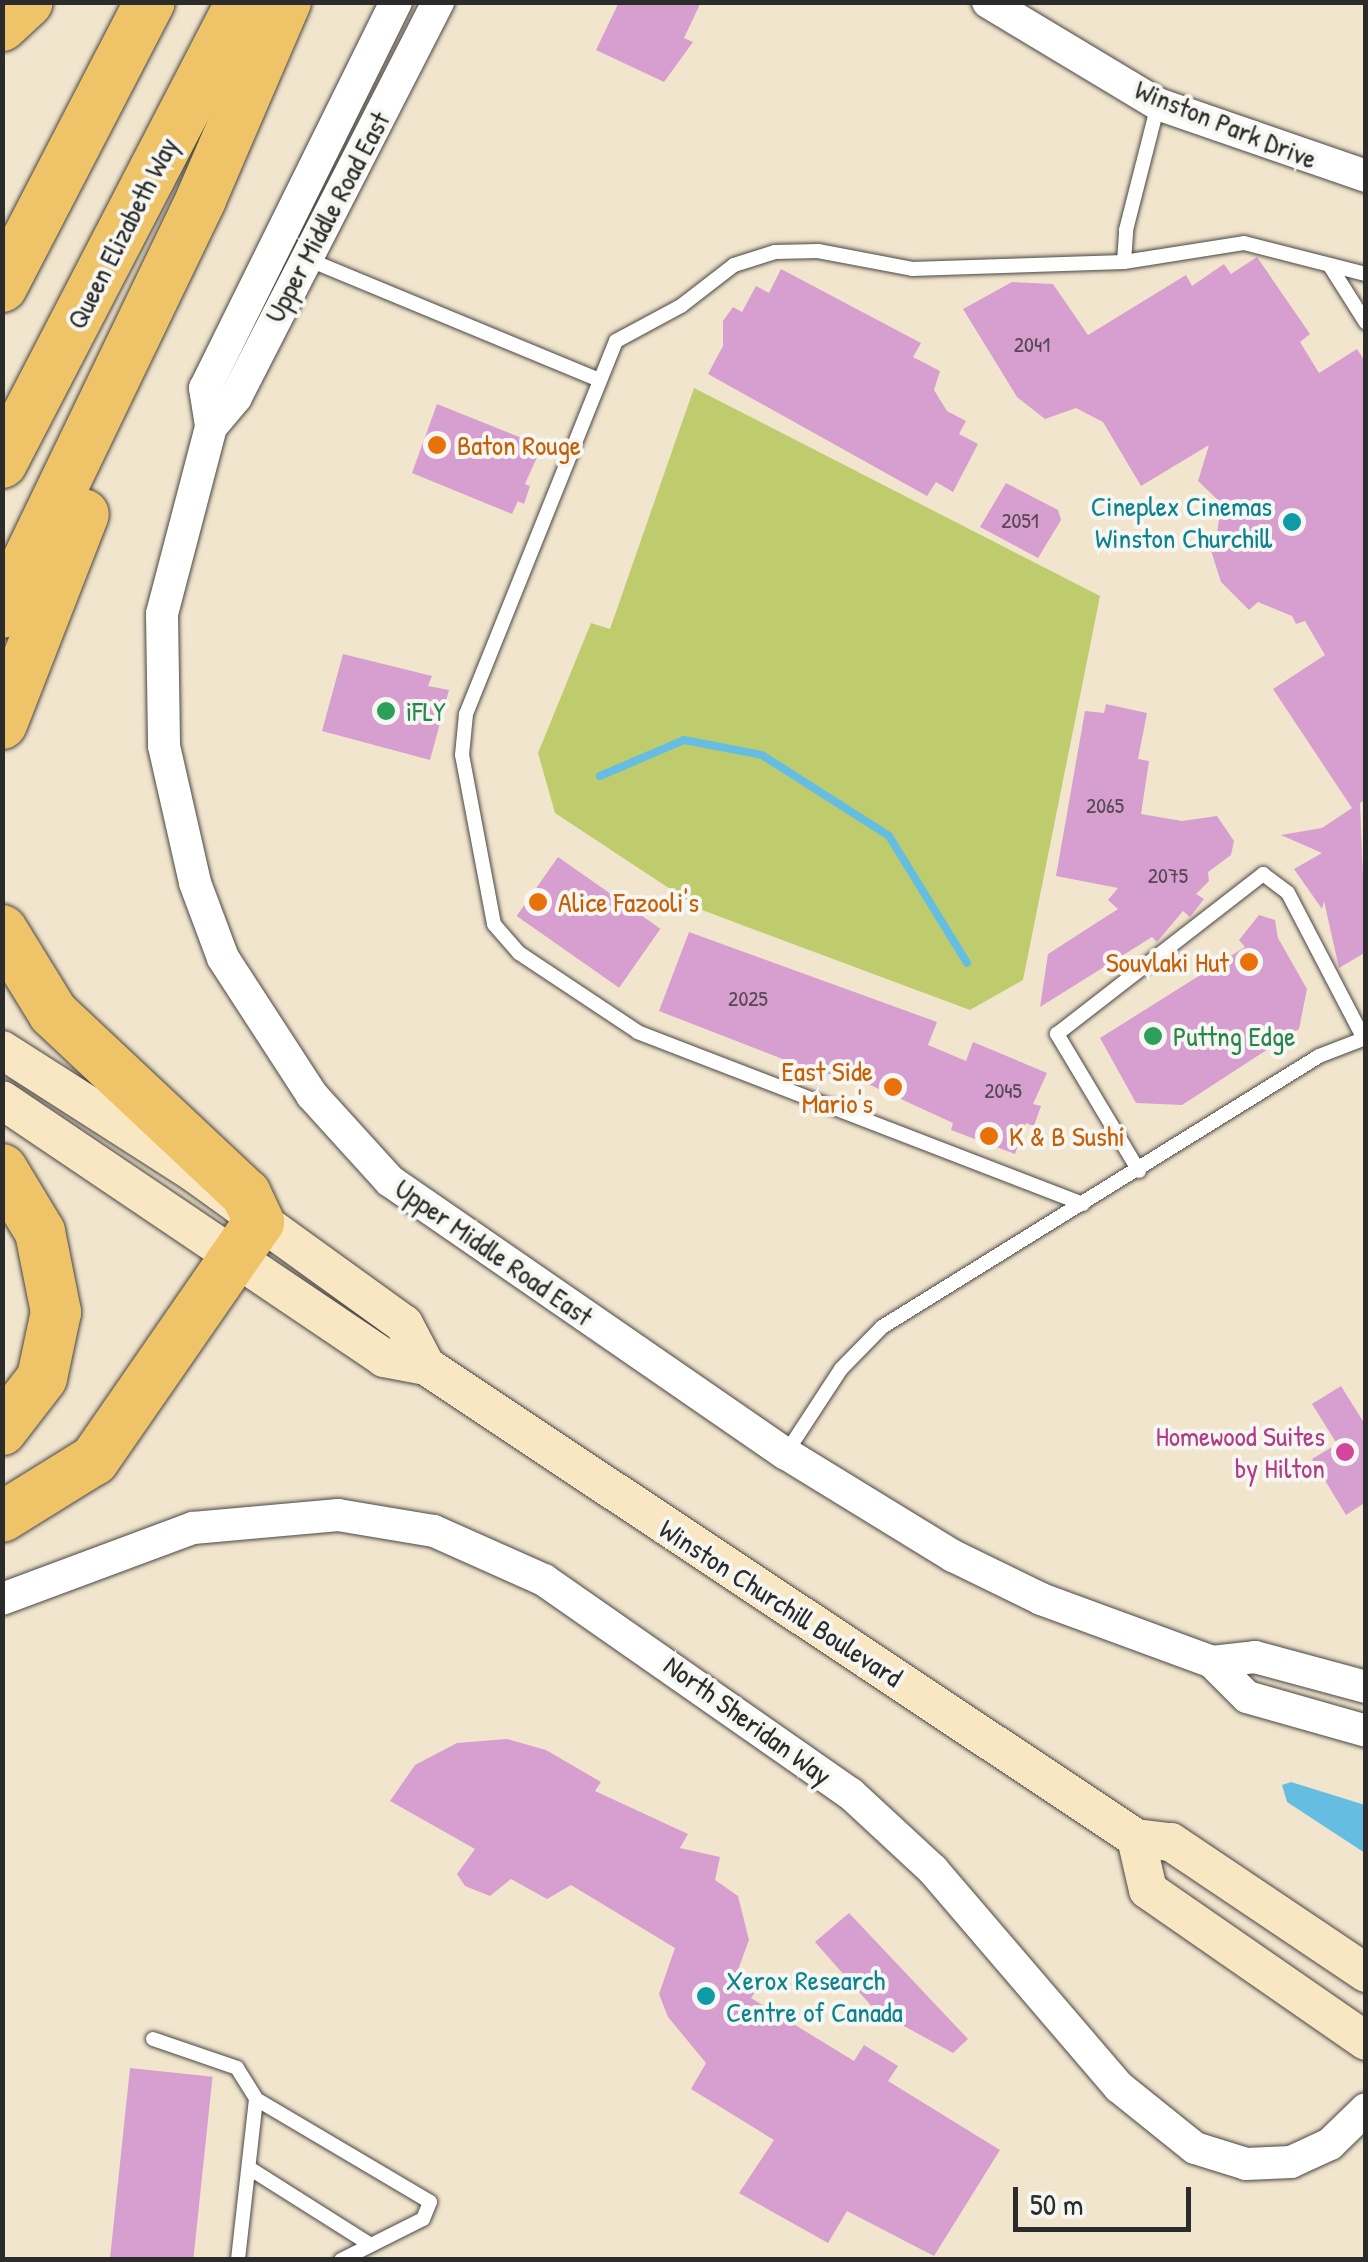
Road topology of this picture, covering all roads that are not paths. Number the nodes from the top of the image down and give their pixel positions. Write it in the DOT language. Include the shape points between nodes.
graph roads {
  1 [pos="28,2"];
  2 [pos="150,2"];
  3 [pos="241,2"];
  4 [pos="286,2"];
  5 [pos="396,2"];
  6 [pos="438,2"];
  7 [pos="988,2"];
  8 [pos="2,26"];
  9 [pos="1158,104"];
  10 [pos="1366,176"];
  11 [pos="201,199"];
  12 [pos="306,259"];
  13 [pos="1124,262"];
  14 [pos="1330,266"];
  15 [pos="1366,274"];
  16 [pos="2,288"];
  17 [pos="1366,324"];
  18 [pos="598,380"];
  19 [pos="210,427"];
  20 [pos="2,464"];
  21 [pos="2,613"];
  22 [pos="2,724"];
  23 [pos="2,930"];
  24 [pos="1365,1038"];
  25 [pos="2,1050"];
  26 [pos="2,1100"];
  27 [pos="2,1169"];
  28 [pos="1139,1171"];
  29 [pos="1083,1204"];
  30 [pos="246,1240"];
  31 [pos="2,1430"];
  32 [pos="786,1454"];
  33 [pos="2,1517"];
  34 [pos="2,1599"];
  35 [pos="1212,1662"];
  36 [pos="1366,1687"];
  37 [pos="1366,1731"];
  38 [pos="1136,1838"];
  39 [pos="1366,1973"];
  40 [pos="153,2039"];
  41 [pos="1366,2041"];
  42 [pos="256,2099"];
  43 [pos="1366,2109"];
  44 [pos="249,2168"];
  45 [pos="371,2245"];
  46 [pos="238,2260"];
  47 [pos="341,2260"];
  1 -- 8 [label="highway"];
  2 -- 16 [label="highway"];
  3 -- 20 [label="highway, Queen Elizabeth Way"];
  4 -- 11 [label="highway"];
  5 -- 19 [label="street, Upper Middle Road East" via="205,388"];
  6 -- 12 [label="street, Upper Middle Road East"];
  7 -- 9 [label="street, Winston Park Drive"];
  9 -- 10 [label="street, Winston Park Drive"];
  9 -- 13 [label="lane"];
  11 -- 21 [label="highway"];
  11 -- 22 [label="highway" via="185,261"];
  12 -- 18 [label="lane"];
  12 -- 19 [label="street, Upper Middle Road East" via="236,397"];
  13 -- 14 [label="lane" via="1244,243"];
  13 -- 18 [label="lane" via="912,269 818,250 774,252 734,265 682,306 616,341"];
  14 -- 15 [label="lane"];
  14 -- 17 [label="lane"];
  18 -- 29 [label="lane" via="466,714 466,788 494,924 504,940 638,1032"];
  19 -- 32 [label="street, Upper Middle Road East" via="162,614 158,682 178,818 223,958 312,1095 390,1181"];
  23 -- 30 [label="highway" via="53,1013 246,1194"];
  24 -- 28 [label="lane" via="1319,1056"];
  24 -- 28 [label="lane" via="1288,893 1262,874 1057,1034"];
  25 -- 30 [label="main road, Winston Churchill Boulevard" via="192,1172"];
  26 -- 30 [label="main road, Winston Churchill Boulevard"];
  27 -- 31 [label="highway" via="40,1232 56,1312 42,1378"];
  28 -- 29 [label="lane"];
  29 -- 32 [label="lane" via="882,1327 841,1369"];
  30 -- 33 [label="highway" via="94,1460"];
  30 -- 38 [label="main road, Winston Churchill Boulevard" via="384,1358 426,1366"];
  32 -- 35 [label="street, Upper Middle Road East" via="988,1574"];
  34 -- 43 [label="street, North Sheridan Way" via="193,1528 338,1516 434,1530 544,1580 851,1794 934,1870 1118,2086 1195,2148 1246,2164 1291,2162 1330,2144"];
  35 -- 36 [label="street, Upper Middle Road East" via="1255,1657"];
  35 -- 37 [label="street, Upper Middle Road East" via="1247,1697"];
  38 -- 39 [label="main road, Winston Churchill Boulevard" via="1171,1842"];
  38 -- 41 [label="main road" via="1148,1890"];
  40 -- 42 [label="lane" via="237,2068"];
  42 -- 44 [label="lane"];
  42 -- 45 [label="lane" via="430,2202 424,2219"];
  44 -- 45 [label="lane"];
  44 -- 46 [label="lane"];
  45 -- 47 [label="lane"];
}
